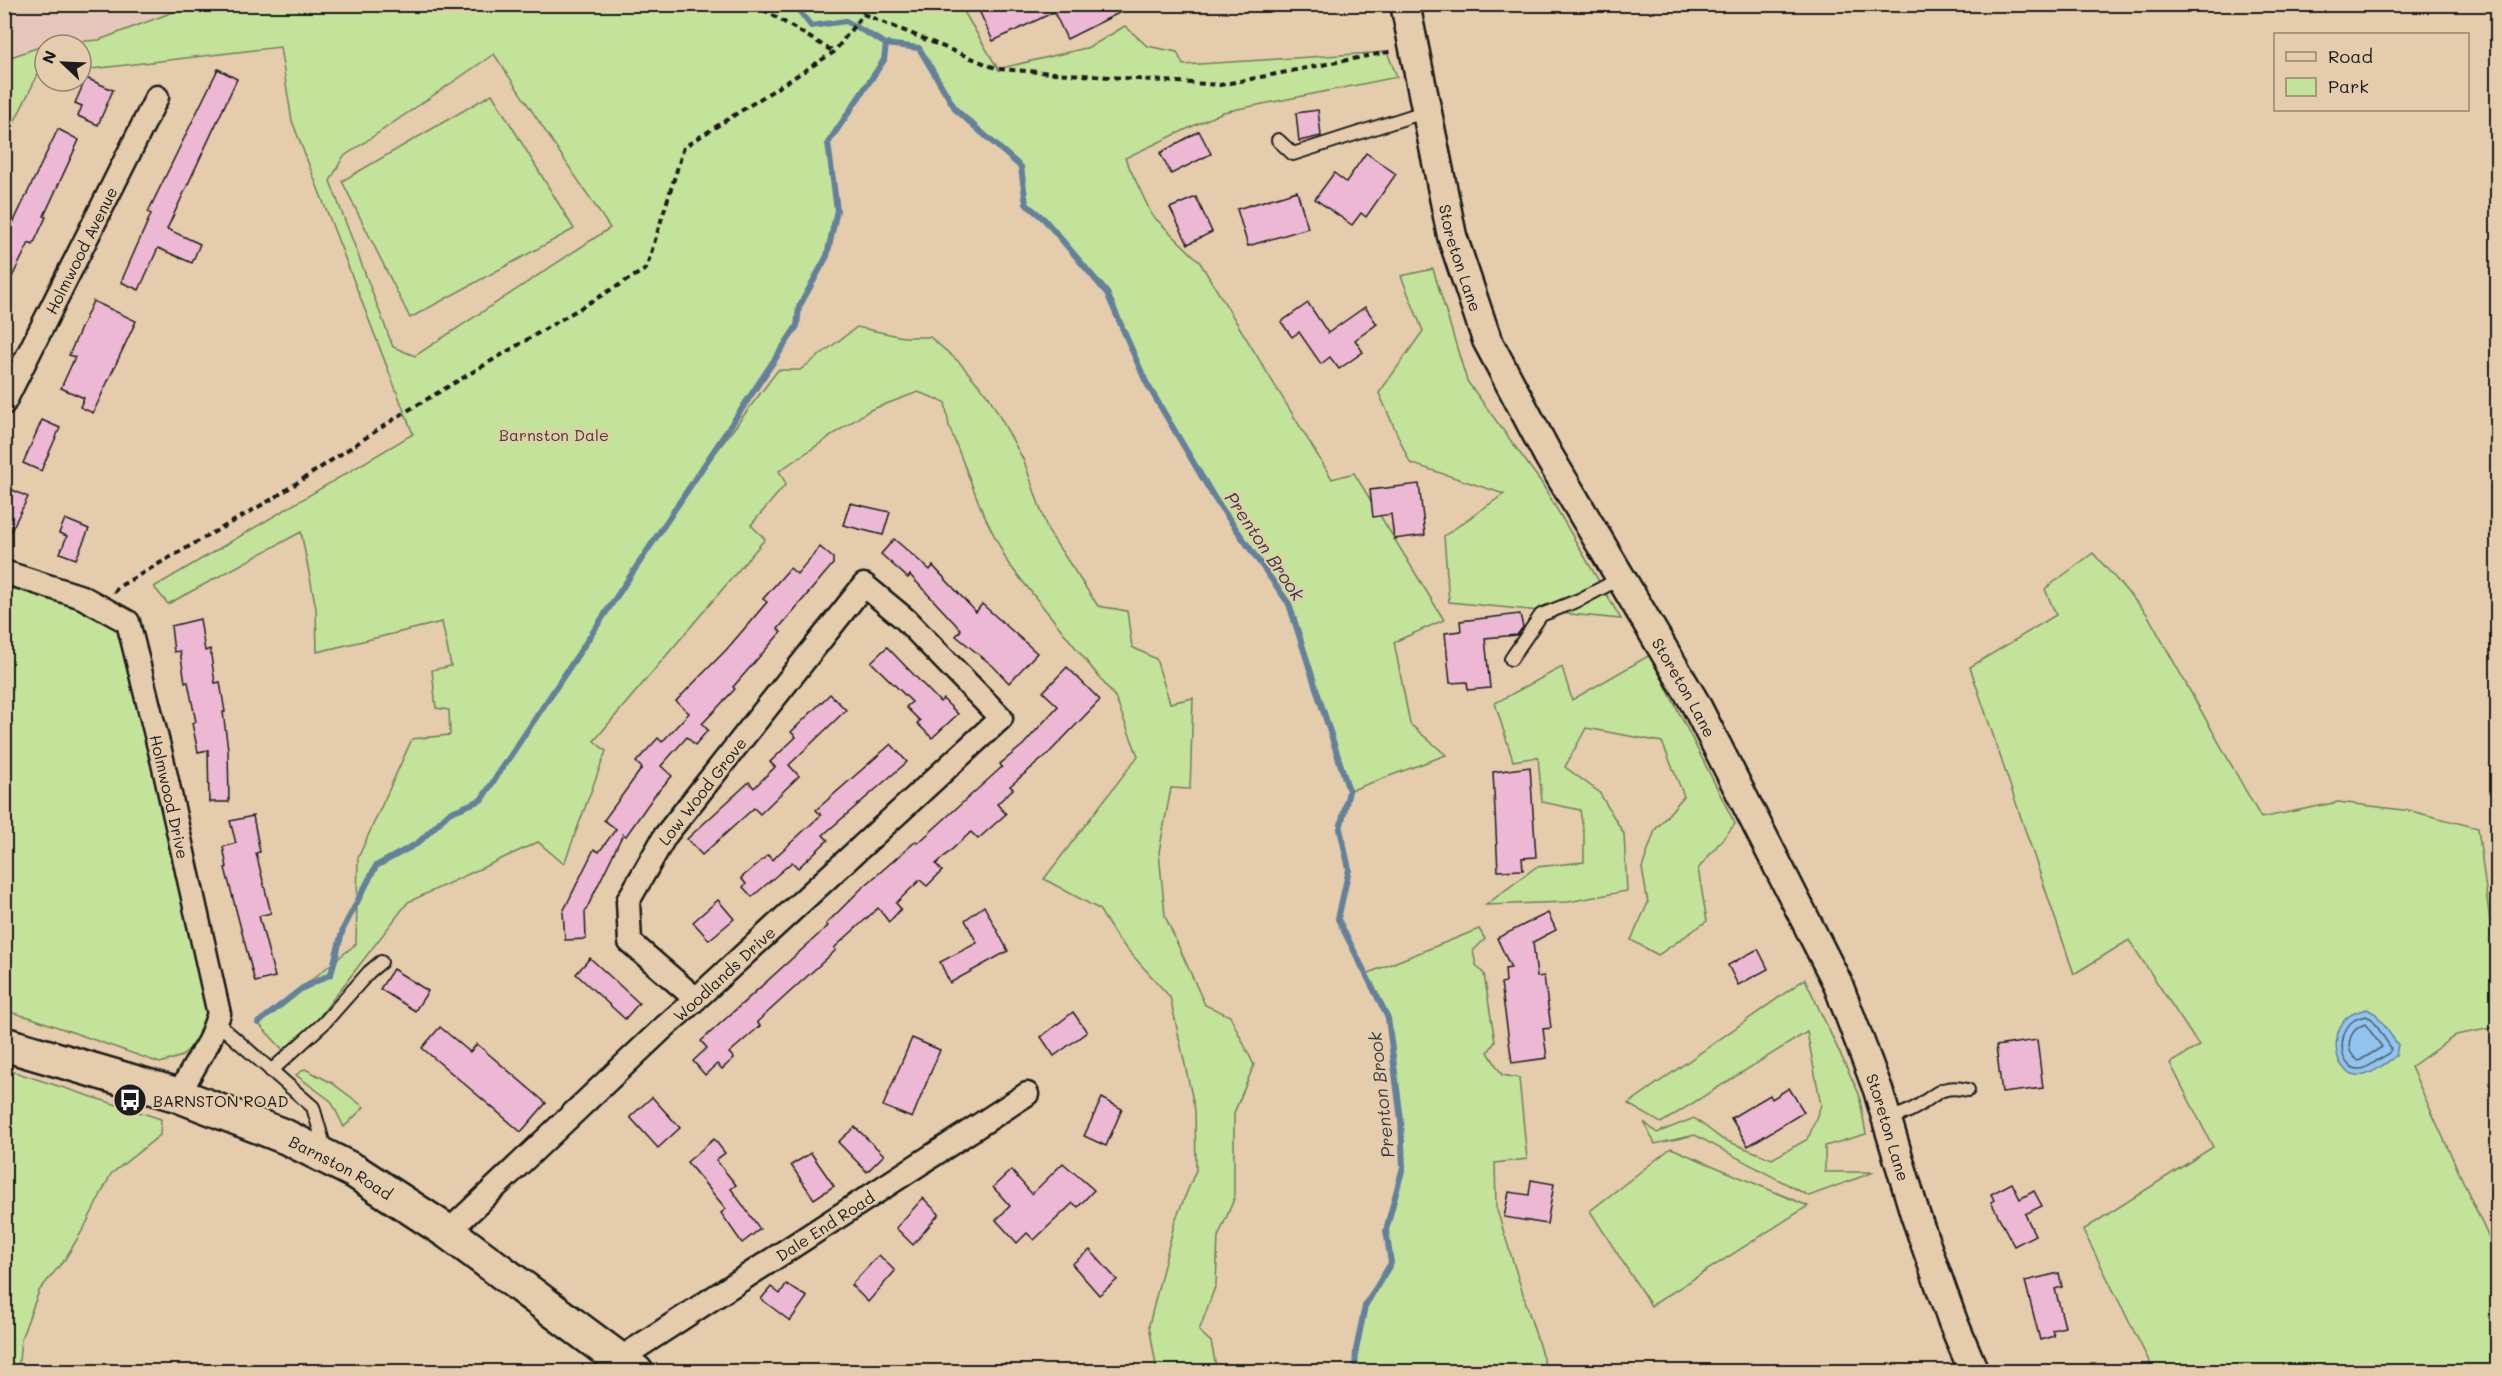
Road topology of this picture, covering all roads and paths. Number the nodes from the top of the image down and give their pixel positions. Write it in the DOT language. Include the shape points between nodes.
graph roads {
  1 [pos="754,4"];
  2 [pos="1405,4"];
  3 [pos="1415,47"];
  4 [pos="834,52"];
  5 [pos="157,97"];
  6 [pos="1427,111"];
  7 [pos="1278,140"];
  8 [pos="4,403"];
  9 [pos="4,572"];
  10 [pos="1621,578"];
  11 [pos="103,608"];
  12 [pos="1511,659"];
  13 [pos="1001,718"];
  14 [pos="381,962"];
  15 [pos="696,999"];
  16 [pos="216,1022"];
  17 [pos="4,1044"];
  18 [pos="271,1071"];
  19 [pos="1968,1090"];
  20 [pos="1028,1094"];
  21 [pos="178,1095"];
  22 [pos="1886,1119"];
  23 [pos="328,1158"];
  24 [pos="448,1232"];
  25 [pos="628,1365"];
  26 [pos="1974,1371"];
  1 -- 4 [label="path"];
  2 -- 3 [label="street, Storeton Lane"];
  3 -- 4 [label="path" via="1220,85 998,69 863,14"];
  3 -- 6 [label="street, Storeton Lane"];
  4 -- 11 [label="path" via="684,147 646,268 402,414 274,498 118,587"];
  5 -- 8 [label="street, Holmwood Avenue"];
  6 -- 7 [label="lane" via="1293,154"];
  6 -- 10 [label="street, Storeton Lane" via="1452,236 1487,340 1548,455"];
  9 -- 11 [label="street, Holmwood Drive" via="82,597"];
  10 -- 12 [label="lane" via="1541,615"];
  10 -- 22 [label="street, Storeton Lane" via="1695,703 1837,982"];
  11 -- 16 [label="street, Holmwood Drive" via="128,622 219,1014"];
  13 -- 15 [label="street, Woodlands Drive"];
  13 -- 15 [label="street, Low Wood Grove" via="905,619 864,585 665,836 628,901 630,942"];
  14 -- 18 [label="lane" via="310,1037"];
  15 -- 24 [label="street, Woodlands Drive"];
  16 -- 18 [label="lane"];
  16 -- 21 [label="street, Holmwood Drive"];
  17 -- 21 [label="main road, Barnston Road"];
  18 -- 23 [label="lane" via="313,1107"];
  19 -- 22 [label="lane" via="1946,1088 1910,1111"];
  20 -- 25 [label="street, Dale End Road"];
  21 -- 23 [label="main road, Barnston Road" via="286,1137"];
  22 -- 26 [label="street, Storeton Lane" via="1953,1323"];
  23 -- 24 [label="main road, Barnston Road"];
  24 -- 25 [label="main road, Barnston Road"];
}
